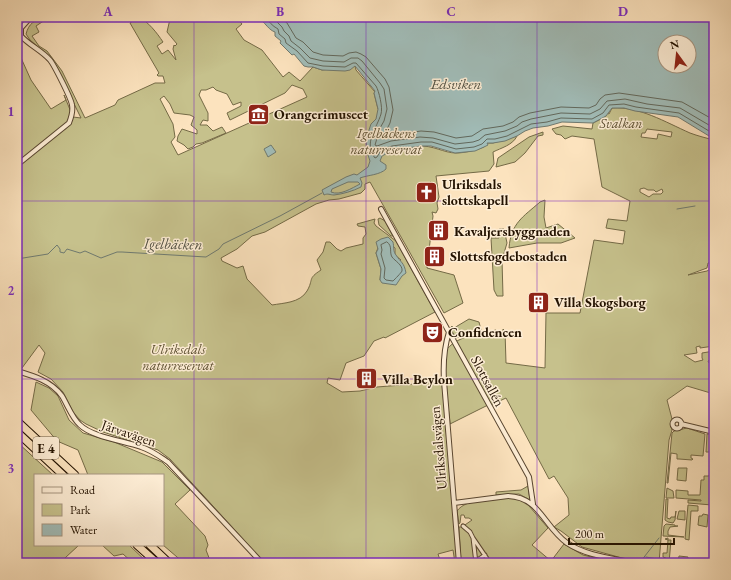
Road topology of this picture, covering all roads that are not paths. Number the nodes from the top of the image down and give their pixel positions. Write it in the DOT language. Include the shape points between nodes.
graph roads {
  1 [pos="31,17"];
  2 [pos="17,165"];
  3 [pos="380,209"];
  4 [pos="449,332"];
  5 [pos="17,371"];
  6 [pos="17,421"];
  7 [pos="682,424"];
  8 [pos="17,432"];
  9 [pos="714,432"];
  10 [pos="62,474"];
  11 [pos="74,474"];
  12 [pos="454,503"];
  13 [pos="533,504"];
  14 [pos="463,526"];
  15 [pos="473,538"];
  16 [pos="138,546"];
  17 [pos="151,546"];
  18 [pos="485,555"];
  19 [pos="476,562"];
  20 [pos="157,563"];
  21 [pos="169,563"];
  22 [pos="262,563"];
  23 [pos="459,563"];
  24 [pos="490,563"];
  25 [pos="635,563"];
  1 -- 2 [label="street" via="21,28 21,36 51,61 72,104 71,117 68,123"];
  3 -- 4 [label="street, Slottsallén"];
  4 -- 12 [label="street, Ulriksdalsvägen" via="443,362"];
  4 -- 13 [label="street, Slottsallén" via="529,477"];
  5 -- 22 [label="street, Järvavägen" via="50,384 61,395 80,426 93,433 141,447 168,462"];
  6 -- 11 [label="highway, E 4"];
  7 -- 9 [label="street"];
  8 -- 10 [label="highway, E 4"];
  12 -- 13 [label="street" via="516,496"];
  12 -- 23 [label="street, Ulriksdalsvägen"];
  13 -- 25 [label="street" via="565,542 580,551"];
  14 -- 15 [label="street"];
  15 -- 18 [label="street"];
  15 -- 19 [label="street"];
  16 -- 20 [label="highway"];
  17 -- 21 [label="highway"];
  18 -- 19 [label="street"];
  18 -- 24 [label="street"];
}
